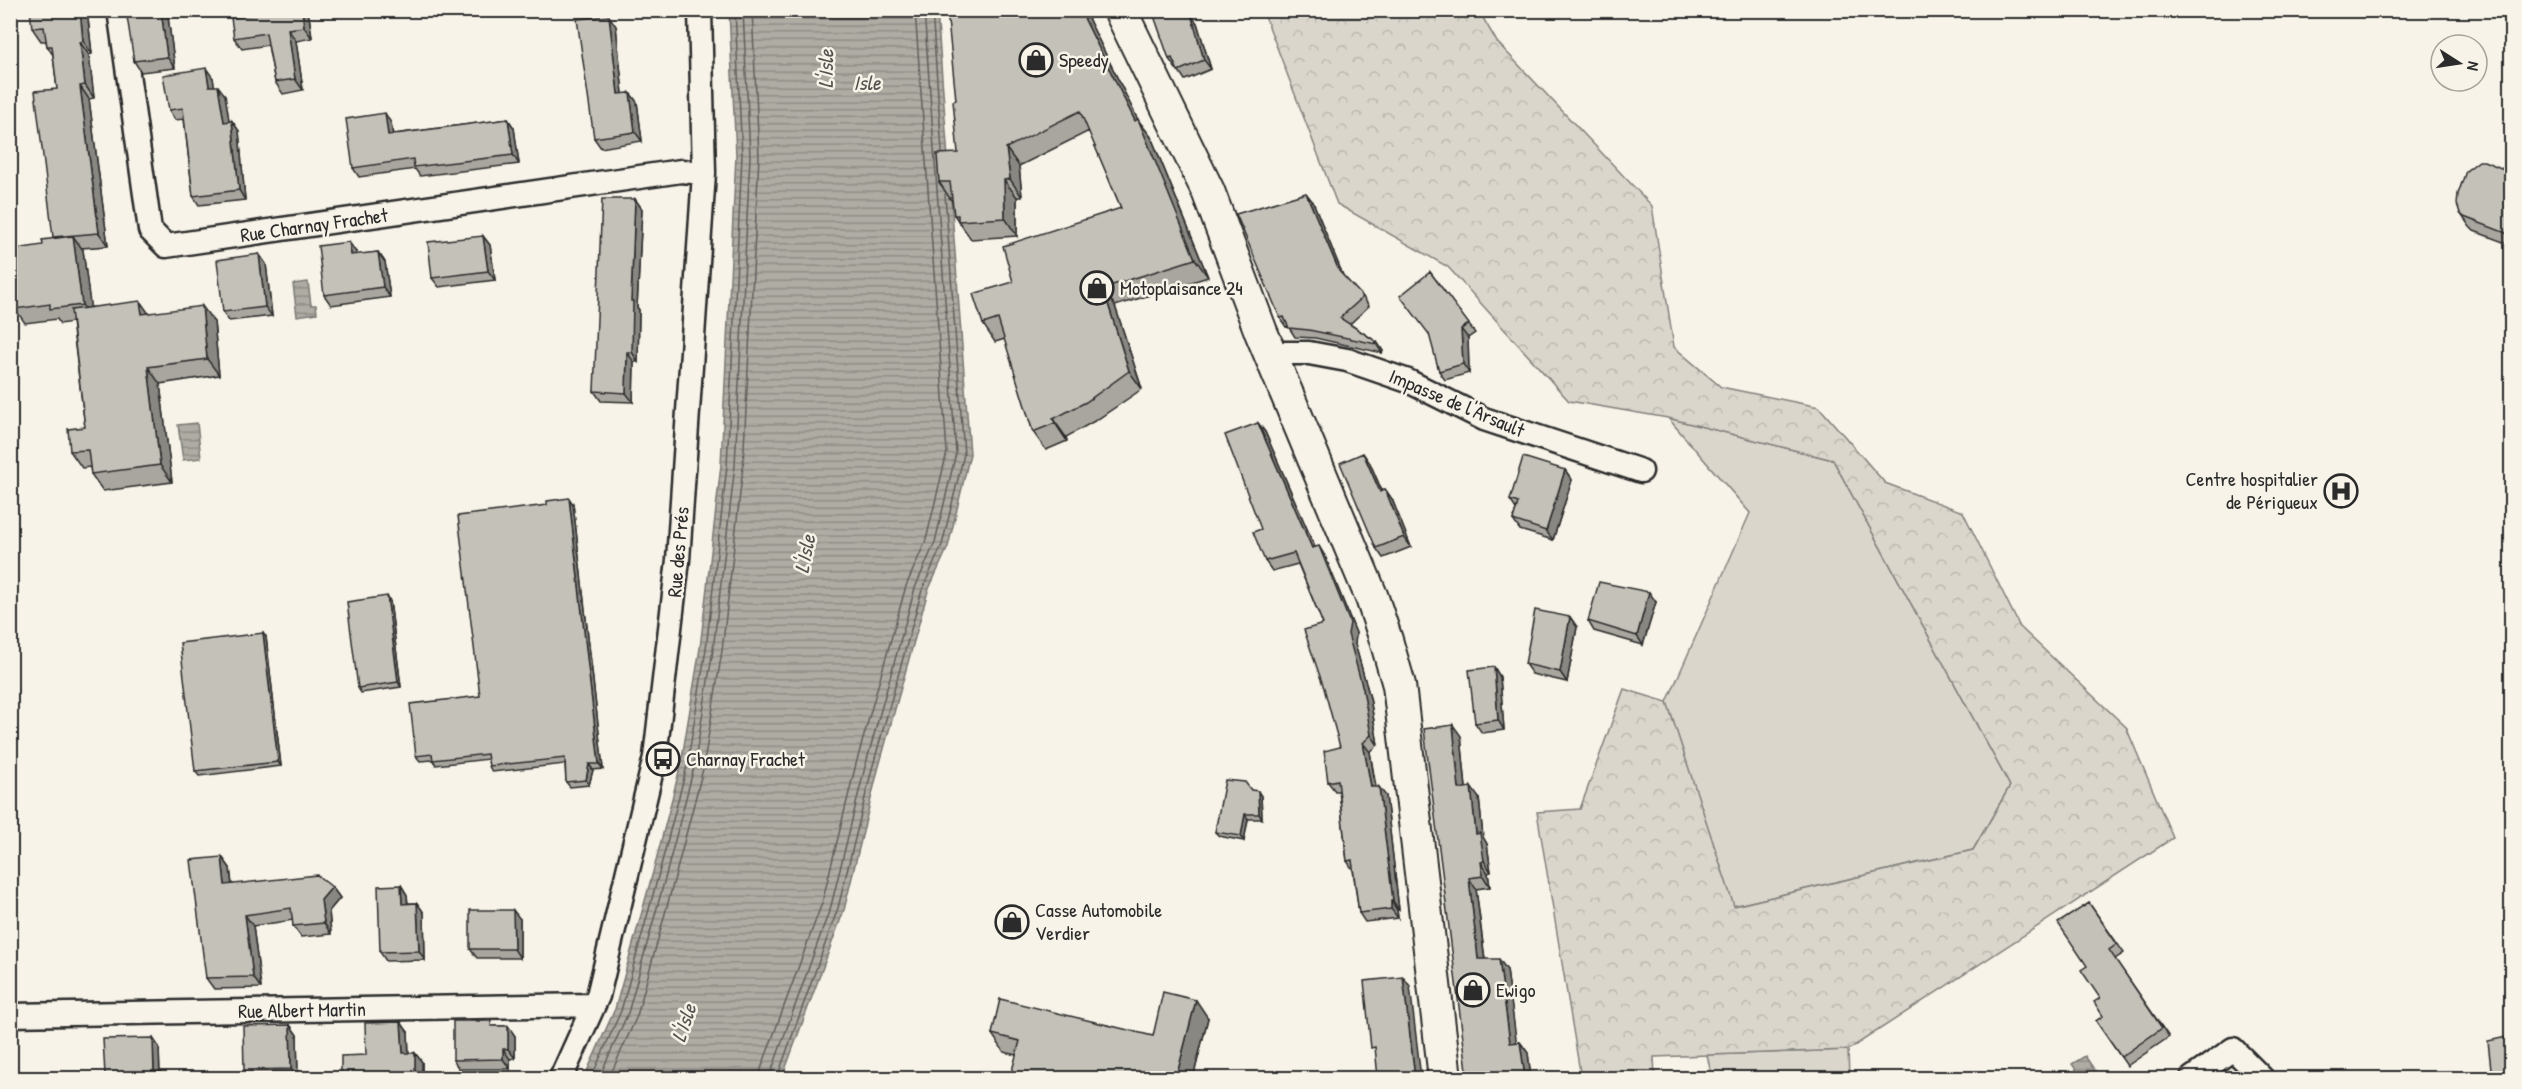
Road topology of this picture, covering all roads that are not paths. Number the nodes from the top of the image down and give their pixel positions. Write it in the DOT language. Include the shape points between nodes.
graph roads {
  1 [pos="118,10"];
  2 [pos="699,10"];
  3 [pos="1120,10"];
  4 [pos="704,173"];
  5 [pos="1270,353"];
  6 [pos="1641,471"];
  7 [pos="594,1005"];
  8 [pos="10,1015"];
  9 [pos="561,1078"];
  10 [pos="1445,1078"];
  11 [pos="2192,1078"];
  12 [pos="2262,1078"];
  1 -- 4 [label="street, Rue Charnay Frachet" via="150,230 166,246 681,171"];
  2 -- 4 [label="street, Rue des Prés"];
  3 -- 5 [label="main road" via="1208,191"];
  4 -- 7 [label="street, Rue des Prés" via="678,560 655,757"];
  5 -- 6 [label="street, Impasse de l'Arsault" via="1309,353 1347,360 1408,381 1484,419"];
  5 -- 10 [label="main road" via="1372,598 1399,685"];
  7 -- 8 [label="street, Rue Albert Martin"];
  7 -- 9 [label="street, Rue des Prés"];
  11 -- 12 [label="street" via="2233,1049"];
}
